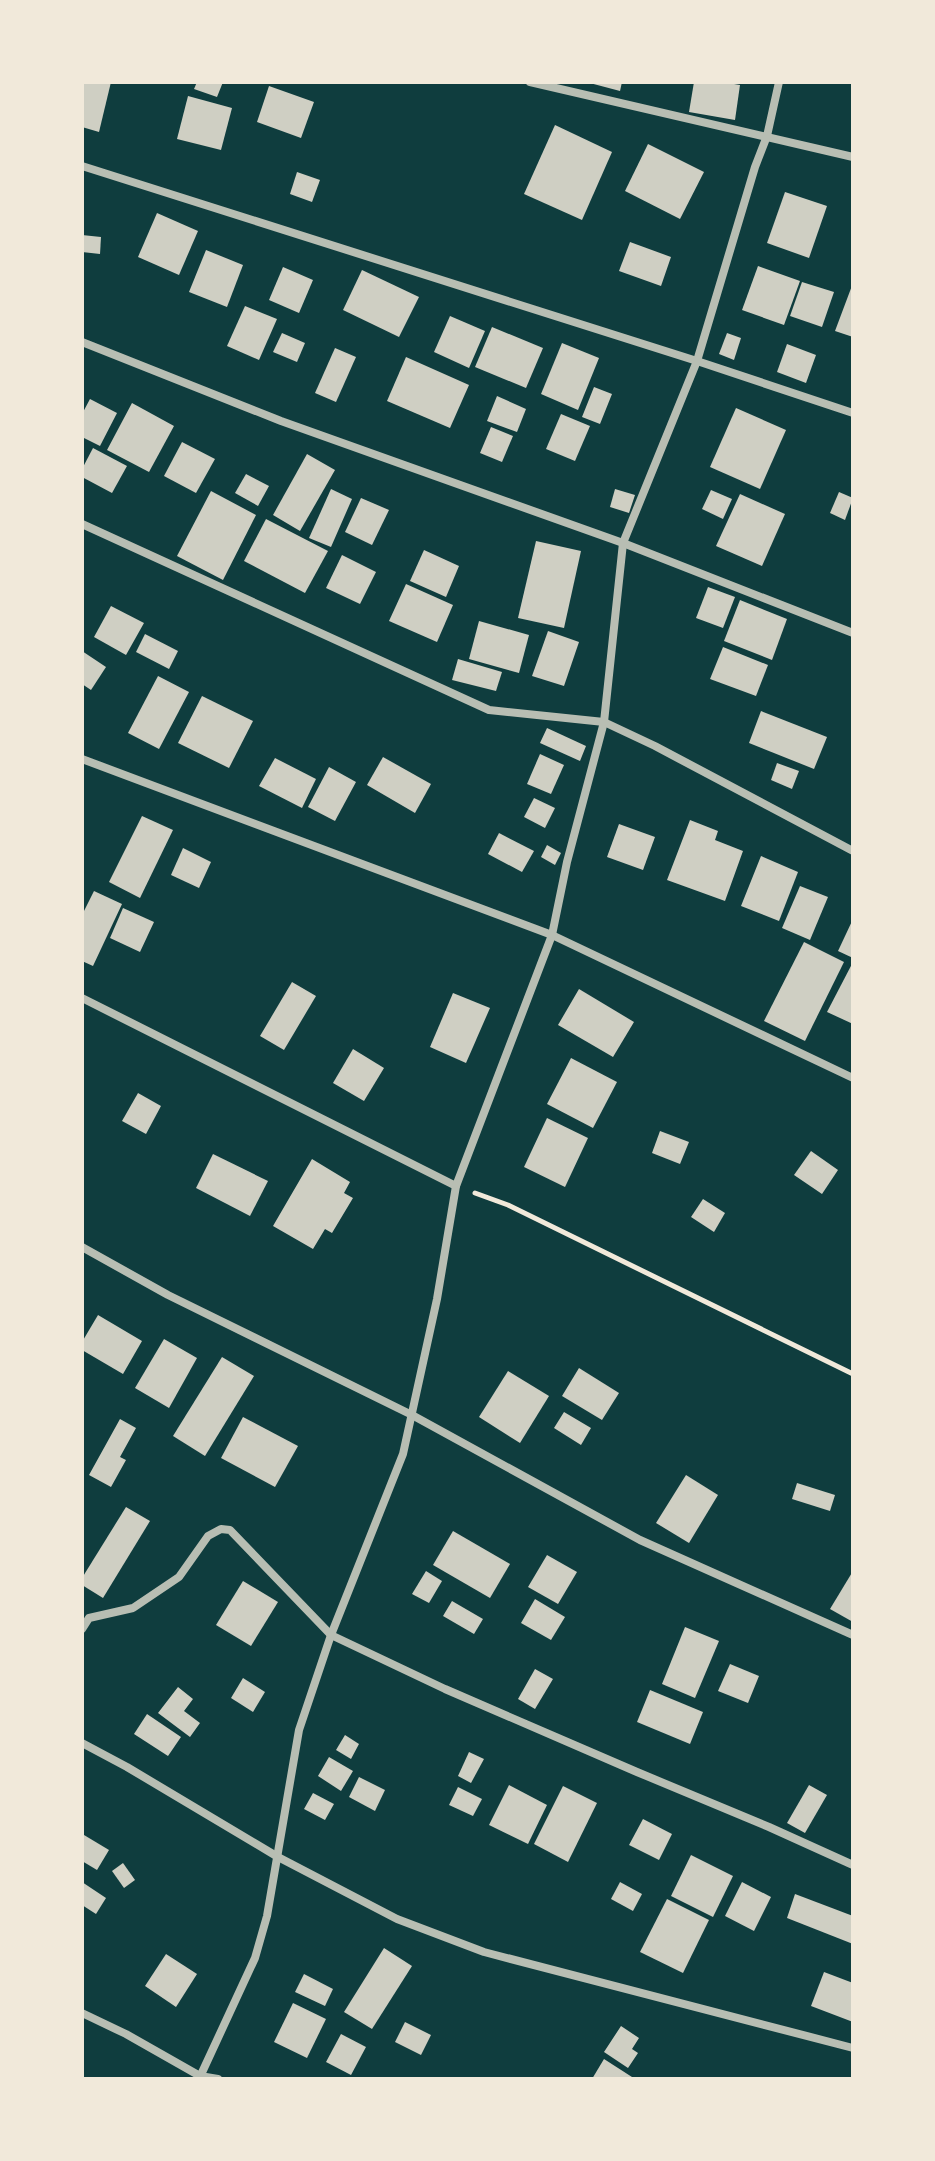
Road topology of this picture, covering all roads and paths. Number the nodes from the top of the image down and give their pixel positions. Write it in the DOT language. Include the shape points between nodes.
graph roads {
  1 [pos="530,82"];
  2 [pos="779,82"];
  3 [pos="767,136"];
  4 [pos="853,157"];
  5 [pos="82,166"];
  6 [pos="82,342"];
  7 [pos="697,361"];
  8 [pos="853,413"];
  9 [pos="82,524"];
  10 [pos="623,543"];
  11 [pos="853,633"];
  12 [pos="604,722"];
  13 [pos="82,759"];
  14 [pos="853,851"];
  15 [pos="552,935"];
  16 [pos="82,998"];
  17 [pos="853,1078"];
  18 [pos="456,1186"];
  19 [pos="82,1247"];
  20 [pos="853,1374"];
  21 [pos="412,1415"];
  22 [pos="86,1616"];
  23 [pos="82,1629"];
  24 [pos="331,1635"];
  25 [pos="853,1635"];
  26 [pos="82,1743"];
  27 [pos="278,1857"];
  28 [pos="853,1865"];
  29 [pos="82,2013"];
  30 [pos="853,2048"];
  31 [pos="200,2078"];
  32 [pos="218,2079"];
  1 -- 3 [label="street"];
  2 -- 3 [label="street"];
  3 -- 4 [label="street"];
  3 -- 7 [label="street"];
  5 -- 7 [label="street"];
  6 -- 10 [label="street" via="281,421"];
  7 -- 8 [label="street"];
  7 -- 10 [label="street"];
  9 -- 12 [label="street" via="489,710"];
  10 -- 11 [label="street"];
  10 -- 12 [label="street"];
  12 -- 14 [label="street"];
  12 -- 15 [label="street"];
  13 -- 15 [label="street"];
  15 -- 17 [label="street"];
  15 -- 18 [label="street"];
  16 -- 18 [label="street"];
  18 -- 20 [label="path" via="508,1205"];
  18 -- 21 [label="street"];
  19 -- 21 [label="street"];
  21 -- 24 [label="street" via="403,1454"];
  21 -- 25 [label="street" via="640,1540"];
  22 -- 23 [label="street"];
  22 -- 24 [label="street" via="133,1608 179,1577 208,1536 221,1529 230,1530"];
  24 -- 27 [label="street" via="299,1730"];
  24 -- 28 [label="street"];
  26 -- 27 [label="street"];
  27 -- 30 [label="street" via="397,1919 484,1952"];
  27 -- 31 [label="street" via="255,1958"];
  29 -- 31 [label="street"];
  31 -- 32 [label="street"];
}
